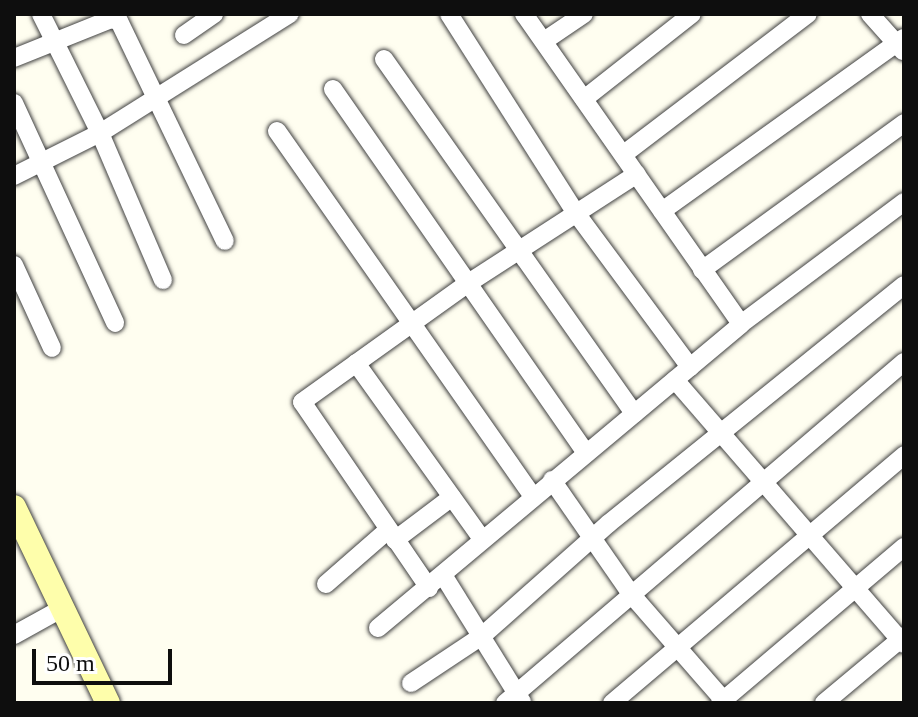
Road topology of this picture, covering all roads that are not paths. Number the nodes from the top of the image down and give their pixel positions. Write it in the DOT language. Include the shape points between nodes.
graph roads {
  1 [pos="41,14"];
  2 [pos="214,14"];
  3 [pos="290,14"];
  4 [pos="449,14"];
  5 [pos="524,14"];
  6 [pos="584,14"];
  7 [pos="692,14"];
  8 [pos="808,14"];
  9 [pos="870,14"];
  10 [pos="127,18"];
  11 [pos="184,35"];
  12 [pos="54,41"];
  13 [pos="544,41"];
  14 [pos="901,45"];
  15 [pos="14,58"];
  16 [pos="384,59"];
  17 [pos="333,89"];
  18 [pos="157,97"];
  19 [pos="584,99"];
  20 [pos="14,103"];
  21 [pos="904,123"];
  22 [pos="277,131"];
  23 [pos="100,133"];
  24 [pos="624,154"];
  25 [pos="42,162"];
  26 [pos="637,174"];
  27 [pos="14,176"];
  28 [pos="904,202"];
  29 [pos="662,211"];
  30 [pos="576,213"];
  31 [pos="225,241"];
  32 [pos="521,251"];
  33 [pos="14,265"];
  34 [pos="702,270"];
  35 [pos="163,280"];
  36 [pos="467,284"];
  37 [pos="904,285"];
  38 [pos="115,323"];
  39 [pos="741,324"];
  40 [pos="410,326"];
  41 [pos="52,348"];
  42 [pos="904,362"];
  43 [pos="356,363"];
  44 [pos="690,367"];
  45 [pos="675,380"];
  46 [pos="634,414"];
  47 [pos="721,431"];
  48 [pos="585,451"];
  49 [pos="904,455"];
  50 [pos="552,480"];
  51 [pos="767,482"];
  52 [pos="533,496"];
  53 [pos="452,497"];
  54 [pos="14,507"];
  55 [pos="391,535"];
  56 [pos="813,536"];
  57 [pos="482,539"];
  58 [pos="591,539"];
  59 [pos="904,547"];
  60 [pos="436,582"];
  61 [pos="326,584"];
  62 [pos="858,588"];
  63 [pos="631,594"];
  64 [pos="63,608"];
  65 [pos="378,628"];
  66 [pos="14,635"];
  67 [pos="482,636"];
  68 [pos="903,639"];
  69 [pos="680,649"];
  70 [pos="411,683"];
  71 [pos="515,700"];
  72 [pos="723,702"];
  73 [pos="108,703"];
  74 [pos="612,703"];
  75 [pos="824,703"];
  1 -- 12 [label="street"];
  2 -- 11 [label="street"];
  3 -- 18 [label="street"];
  4 -- 30 [label="street"];
  5 -- 13 [label="street"];
  6 -- 13 [label="street"];
  7 -- 19 [label="street"];
  8 -- 24 [label="street"];
  9 -- 14 [label="street"];
  10 -- 12 [label="street"];
  10 -- 18 [label="street"];
  12 -- 15 [label="street"];
  12 -- 23 [label="street"];
  13 -- 19 [label="street"];
  14 -- 29 [label="street"];
  16 -- 32 [label="street"];
  17 -- 36 [label="street"];
  18 -- 23 [label="street"];
  18 -- 31 [label="street"];
  19 -- 24 [label="street"];
  20 -- 25 [label="street"];
  21 -- 34 [label="street"];
  22 -- 40 [label="street"];
  23 -- 25 [label="street"];
  23 -- 35 [label="street"];
  24 -- 26 [label="street"];
  25 -- 27 [label="street"];
  25 -- 38 [label="street"];
  26 -- 29 [label="street"];
  26 -- 30 [label="street"];
  28 -- 39 [label="street"];
  29 -- 34 [label="street"];
  30 -- 32 [label="street"];
  30 -- 44 [label="street"];
  32 -- 36 [label="street"];
  32 -- 46 [label="street"];
  33 -- 41 [label="street"];
  34 -- 39 [label="street"];
  36 -- 40 [label="street"];
  36 -- 48 [label="street"];
  37 -- 47 [label="street"];
  39 -- 44 [label="street"];
  40 -- 43 [label="street"];
  40 -- 52 [label="street"];
  42 -- 51 [label="street"];
  43 -- 53 [label="street"];
  43 -- 55 [label="street" via="302,402"];
  44 -- 45 [label="street"];
  45 -- 46 [label="street"];
  45 -- 47 [label="street"];
  46 -- 48 [label="street"];
  47 -- 51 [label="street"];
  47 -- 58 [label="street"];
  48 -- 50 [label="street"];
  49 -- 56 [label="street"];
  50 -- 52 [label="street"];
  50 -- 58 [label="street"];
  51 -- 56 [label="street"];
  51 -- 63 [label="street"];
  52 -- 57 [label="street"];
  53 -- 55 [label="street"];
  53 -- 57 [label="street"];
  54 -- 64 [label="main road"];
  55 -- 60 [label="street"];
  55 -- 61 [label="street"];
  56 -- 62 [label="street"];
  56 -- 69 [label="street"];
  57 -- 60 [label="street"];
  58 -- 63 [label="street"];
  58 -- 67 [label="street"];
  59 -- 62 [label="street"];
  60 -- 65 [label="street"];
  60 -- 67 [label="street"];
  62 -- 68 [label="street"];
  62 -- 72 [label="street"];
  63 -- 69 [label="street"];
  63 -- 71 [label="street"];
  64 -- 66 [label="street"];
  64 -- 73 [label="main road"];
  67 -- 70 [label="street"];
  67 -- 71 [label="street"];
  68 -- 75 [label="street"];
  69 -- 72 [label="street"];
  69 -- 74 [label="street"];
}
